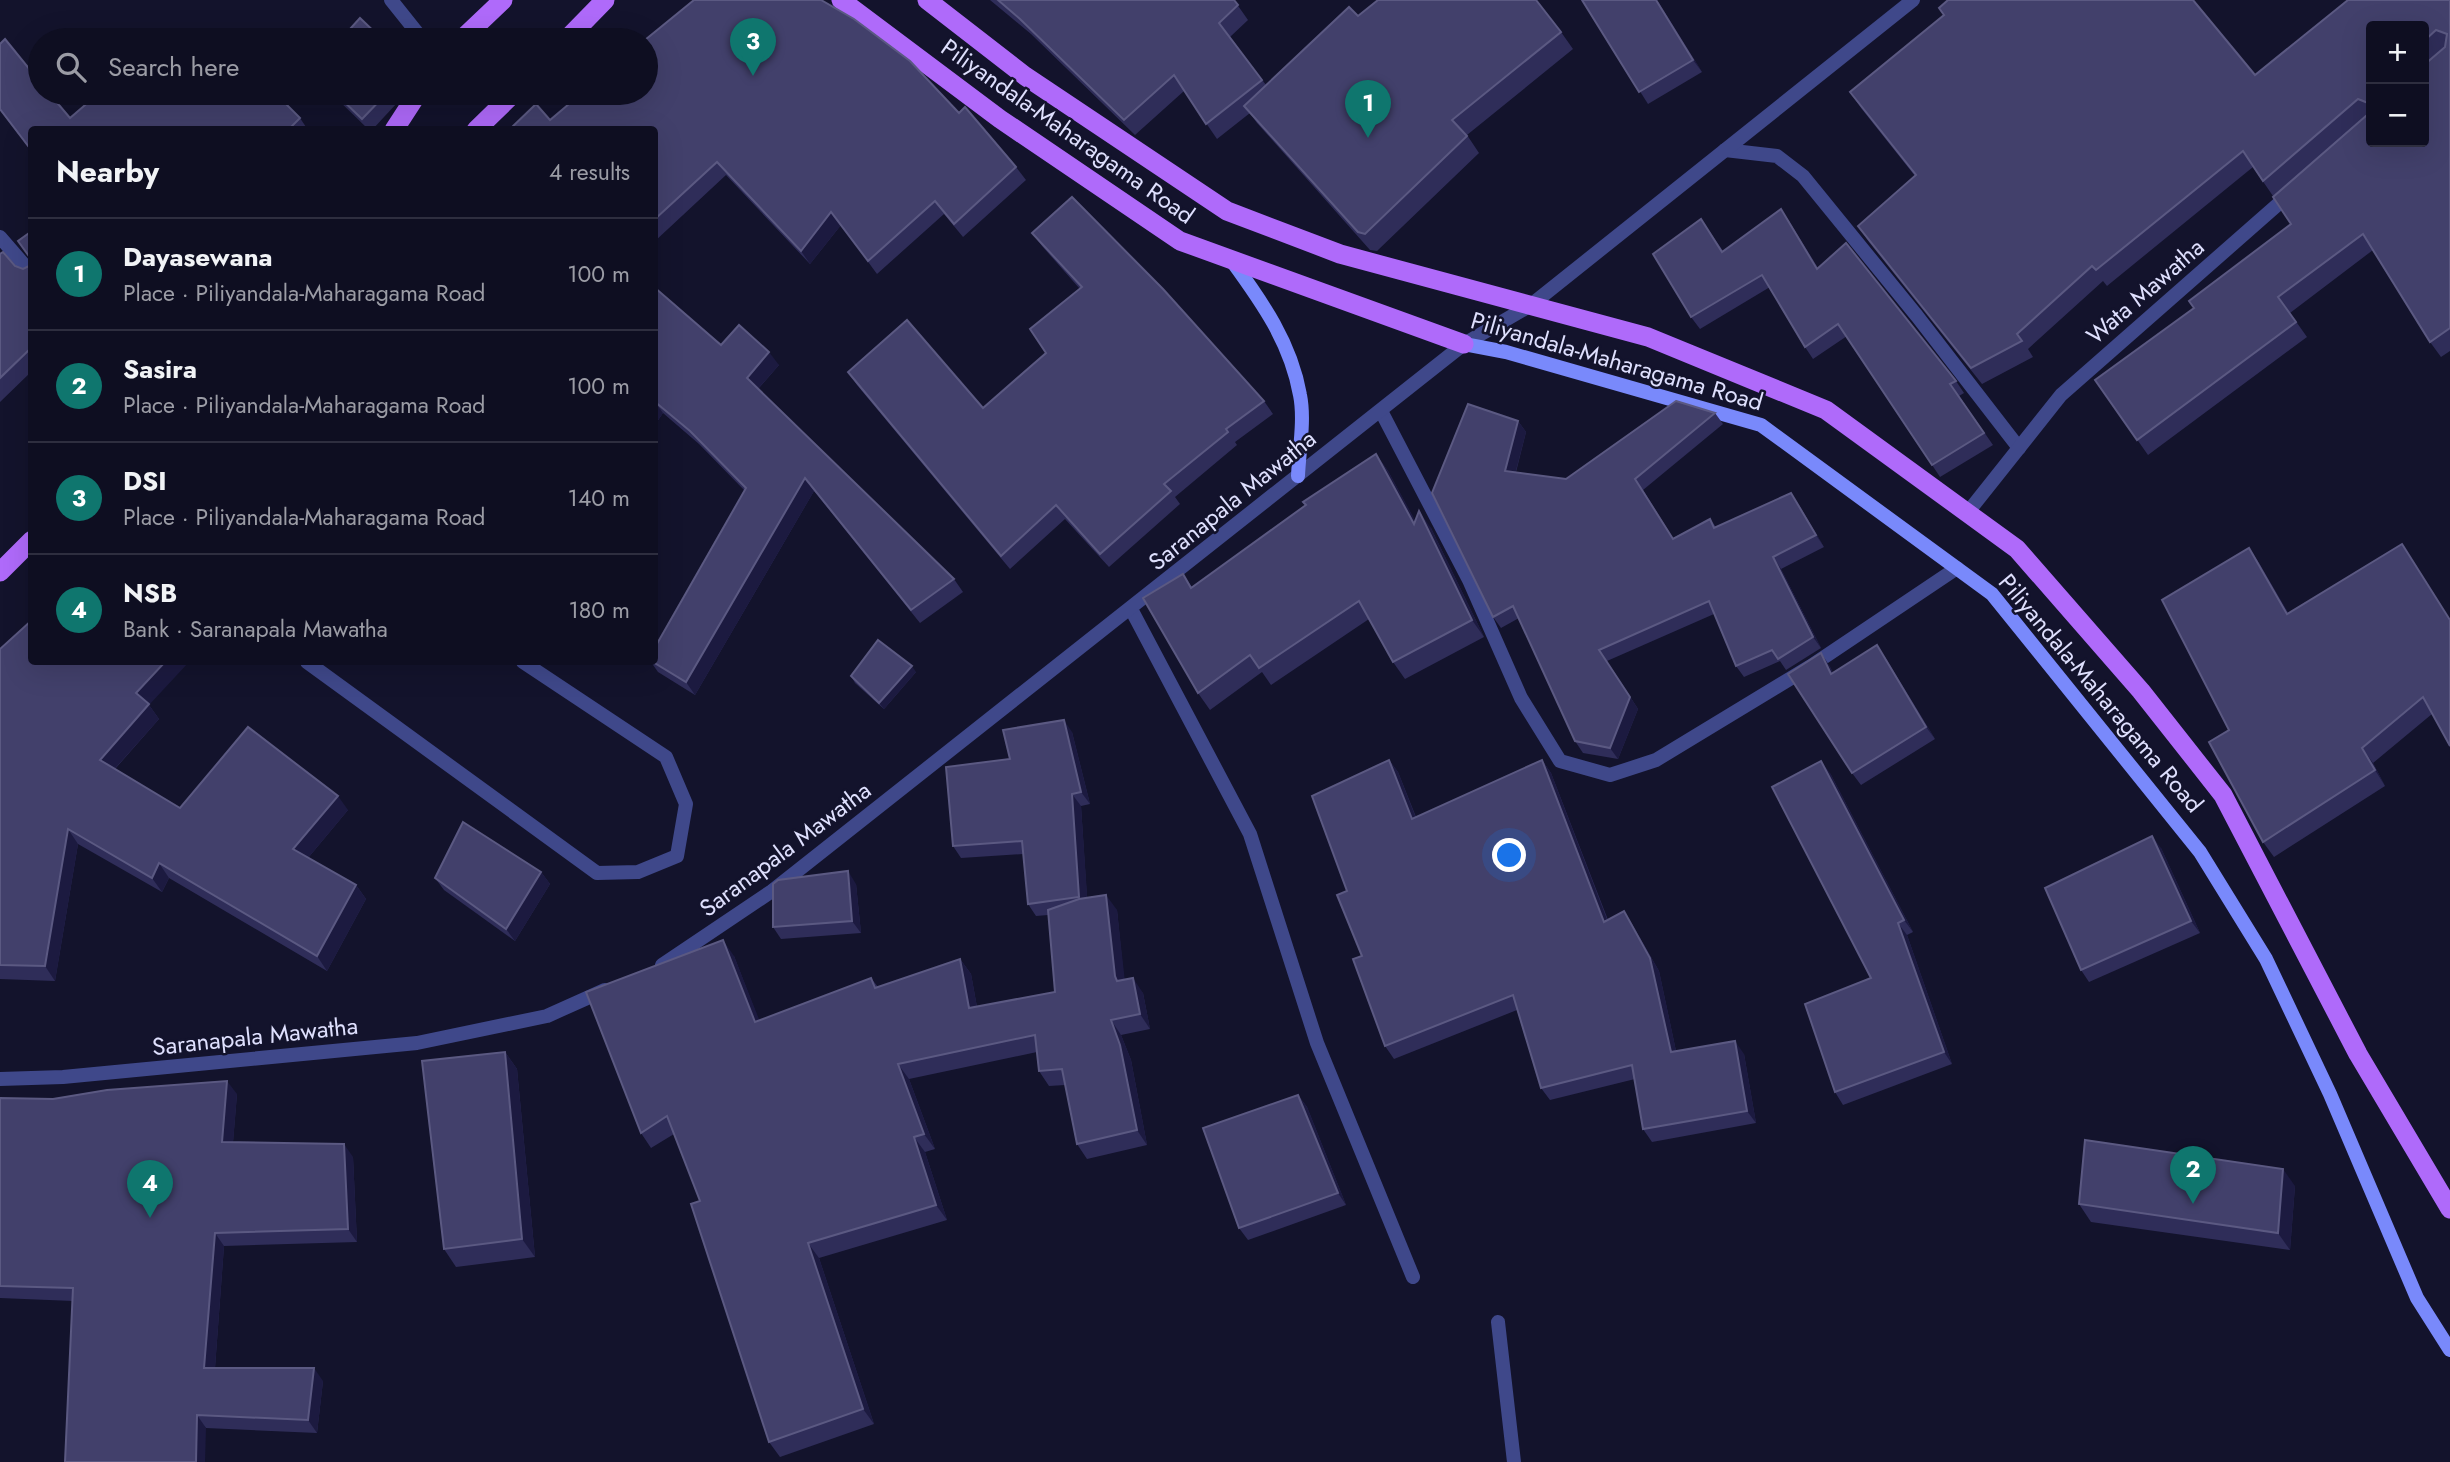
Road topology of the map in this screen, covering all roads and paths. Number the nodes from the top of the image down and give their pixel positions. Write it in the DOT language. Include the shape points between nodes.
graph roads {
  1 [pos="391,0"];
  2 [pos="503,0"];
  3 [pos="605,0"];
  4 [pos="841,0"];
  5 [pos="927,0"];
  6 [pos="1913,0"];
  7 [pos="413,28"];
  8 [pos="474,28"];
  9 [pos="578,28"];
  10 [pos="410,105"];
  11 [pos="502,105"];
  12 [pos="397,126"];
  13 [pos="480,126"];
  14 [pos="1725,150"];
  15 [pos="2309,178"];
  16 [pos="0,237"];
  17 [pos="1232,261"];
  18 [pos="28,269"];
  19 [pos="1531,305"];
  20 [pos="1464,344"];
  21 [pos="1381,411"];
  22 [pos="2018,448"];
  23 [pos="1298,476"];
  24 [pos="1968,512"];
  25 [pos="28,544"];
  26 [pos="1957,568"];
  27 [pos="0,572"];
  28 [pos="1131,609"];
  29 [pos="311,665"];
  30 [pos="528,665"];
  31 [pos="651,970"];
  32 [pos="617,985"];
  33 [pos="0,1079"];
  34 [pos="2450,1209"];
  35 [pos="1413,1277"];
  36 [pos="1498,1322"];
  37 [pos="2450,1350"];
  38 [pos="1514,1462"];
  1 -- 7 [label="street"];
  2 -- 8 [label="main road"];
  3 -- 9 [label="main road"];
  4 -- 17 [label="main road, Piliyandala-Maharagama Road" via="1000,119 1180,241"];
  5 -- 19 [label="main road, Piliyandala-Maharagama Road" via="1025,76 1227,211 1340,254"];
  6 -- 14 [label="street, Saranapala Mawatha"];
  10 -- 12 [label="main road"];
  11 -- 13 [label="main road"];
  14 -- 19 [label="street, Saranapala Mawatha"];
  14 -- 22 [label="street" via="1777,156 1803,176"];
  15 -- 22 [label="street, Wata Mawatha" via="2061,395"];
  16 -- 18 [label="street"];
  17 -- 20 [label="main road, Piliyandala-Maharagama Road"];
  17 -- 23 [label="main road" via="1263,303 1287,349 1301,397"];
  19 -- 20 [label="street, Saranapala Mawatha"];
  19 -- 24 [label="main road, Piliyandala-Maharagama Road" via="1648,337 1826,410"];
  20 -- 21 [label="street, Saranapala Mawatha"];
  20 -- 26 [label="main road, Piliyandala-Maharagama Road" via="1761,425"];
  21 -- 23 [label="street, Saranapala Mawatha"];
  21 -- 26 [label="street" via="1469,580 1521,698 1560,761 1573,765 1610,775 1657,760 1811,666"];
  22 -- 24 [label="street, Wata Mawatha"];
  23 -- 28 [label="street, Saranapala Mawatha"];
  24 -- 34 [label="main road, Piliyandala-Maharagama Road" via="2017,549 2141,691 2223,796 2358,1054"];
  25 -- 27 [label="main road"];
  26 -- 37 [label="main road, Piliyandala-Maharagama Road" via="1992,594 2200,852 2266,959 2330,1094 2417,1298"];
  28 -- 31 [label="street, Saranapala Mawatha" via="772,891 675,959"];
  28 -- 35 [label="street" via="1250,834 1318,1043"];
  29 -- 30 [label="street" via="597,873 638,872 677,856 686,804 666,757"];
  32 -- 33 [label="street, Saranapala Mawatha" via="547,1016 417,1043"];
  36 -- 38 [label="street"];
}
